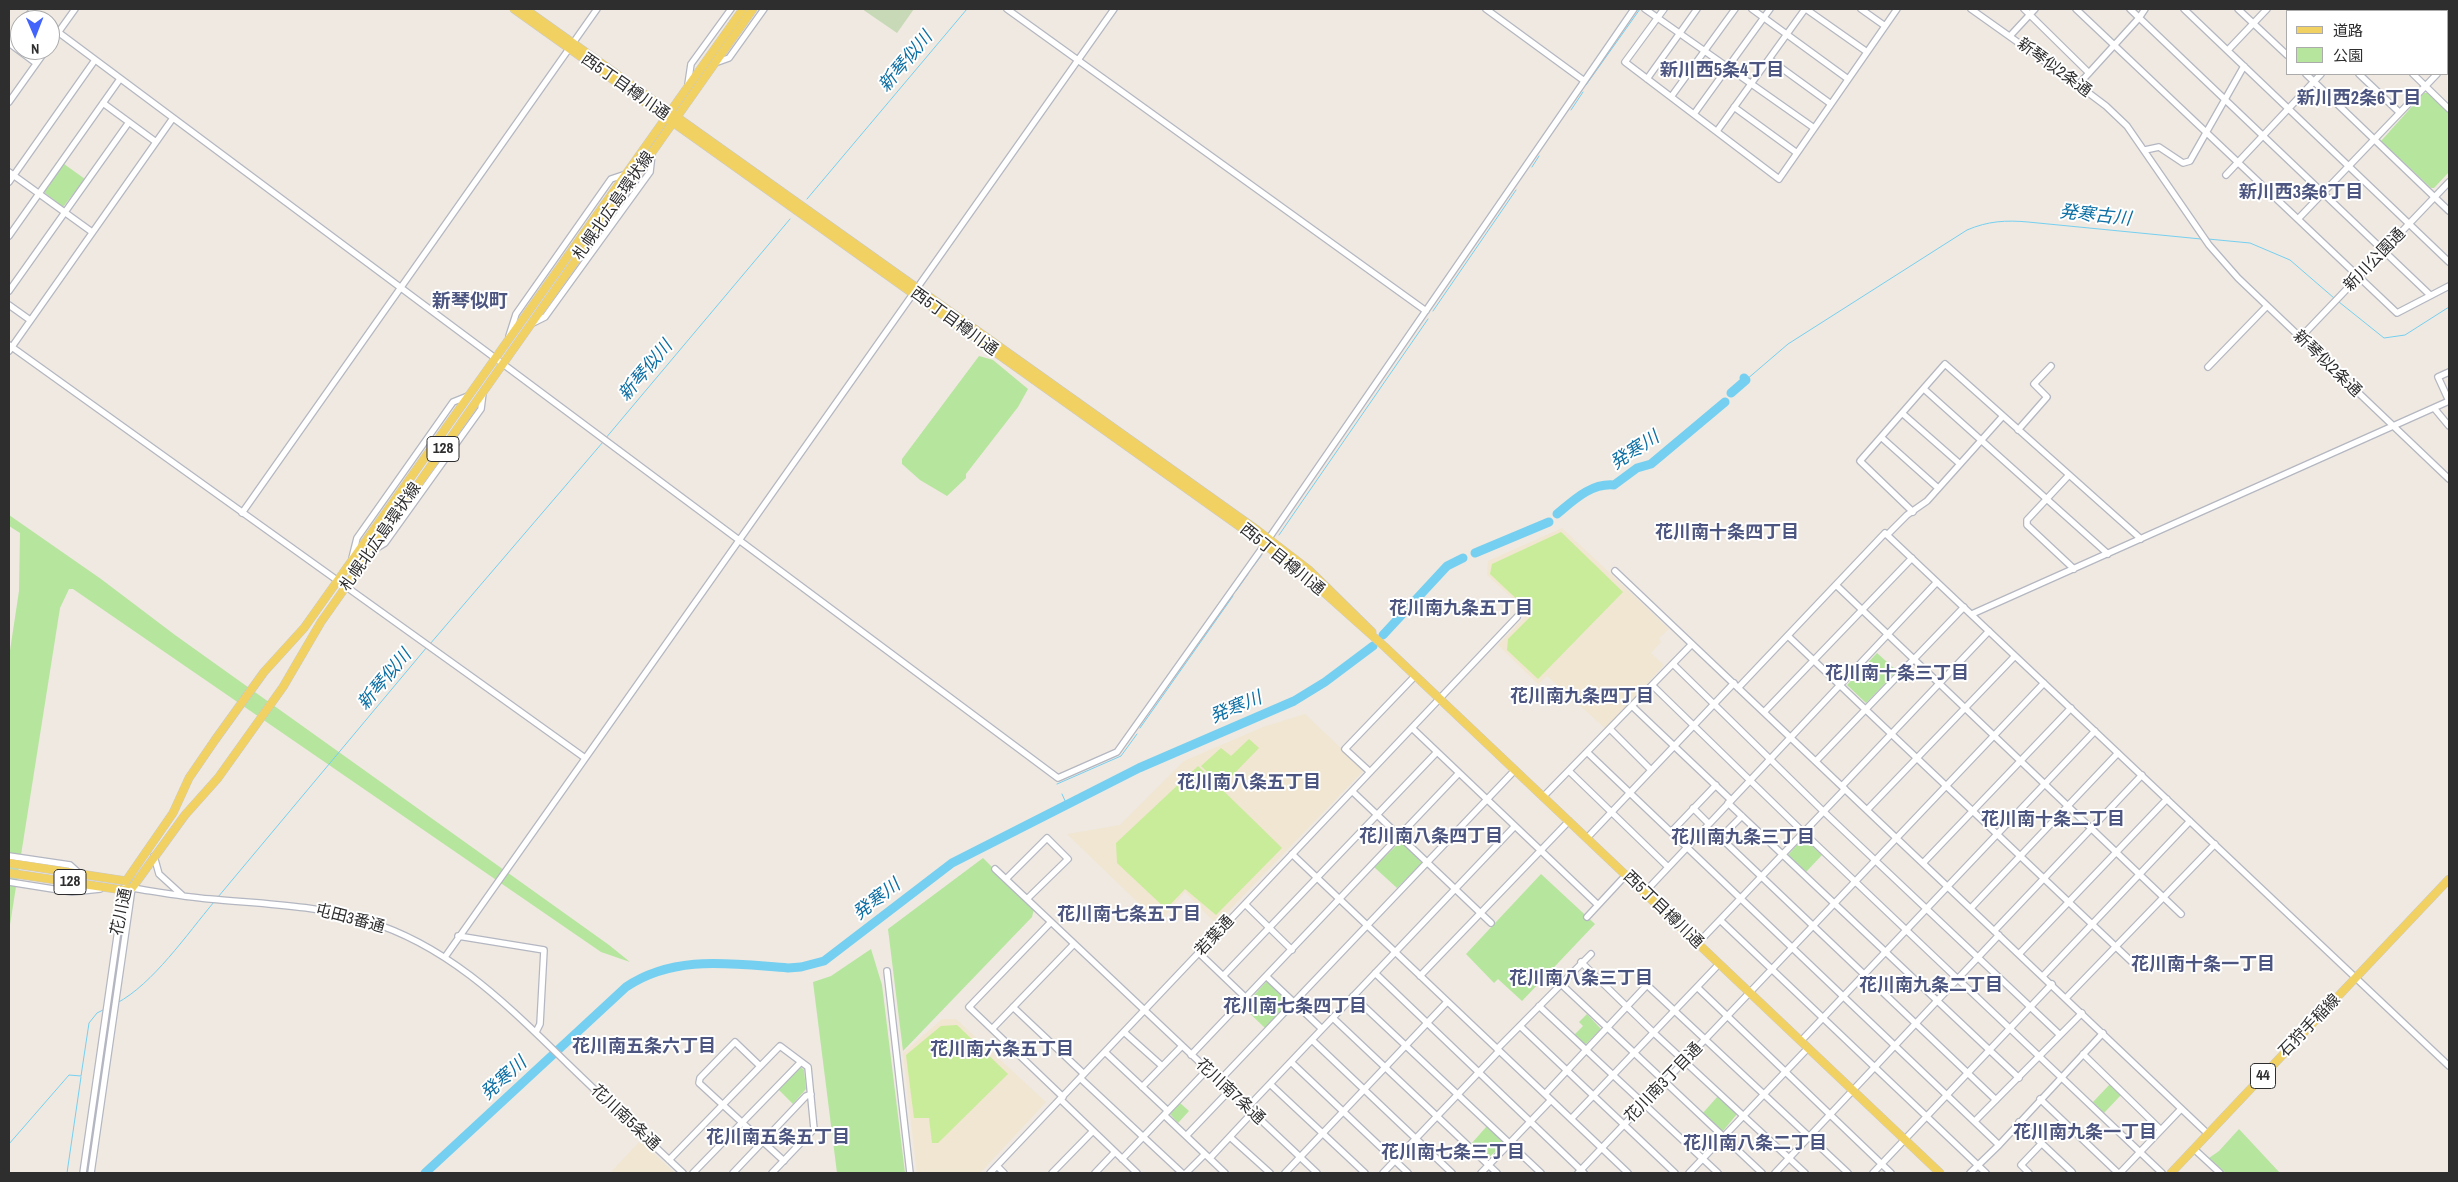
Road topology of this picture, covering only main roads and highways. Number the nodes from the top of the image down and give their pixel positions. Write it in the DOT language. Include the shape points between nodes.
graph roads {
  1 [pos="514,9"];
  2 [pos="525,9"];
  3 [pos="743,9"];
  4 [pos="753,9"];
  5 [pos="572,45"];
  6 [pos="672,116"];
  7 [pos="9,863"];
  8 [pos="9,873"];
  9 [pos="2449,879"];
  10 [pos="1940,1173"];
  11 [pos="2171,1173"];
  1 -- 5 [label="main road, 西5丁目樽川通"];
  2 -- 5 [label="main road, 西5丁目樽川通"];
  3 -- 6 [label="main road, 札幌北広島環状線 / 128" via="688,86"];
  4 -- 6 [label="main road, 札幌北広島環状線 / 128"];
  5 -- 6 [label="main road, 西5丁目樽川通"];
  6 -- 7 [label="main road, 札幌北広島環状線 / 128" via="626,174 304,628 264,672 215,740 190,778 173,813 126,881"];
  6 -- 8 [label="main road, 札幌北広島環状線 / 128" via="652,152 345,586 283,687 218,778 185,815 132,888 123,890"];
  6 -- 10 [label="main road, 西5丁目樽川通" via="1309,570 1414,676"];
  9 -- 11 [label="main road, 石狩手稲線 / 44"];
}
